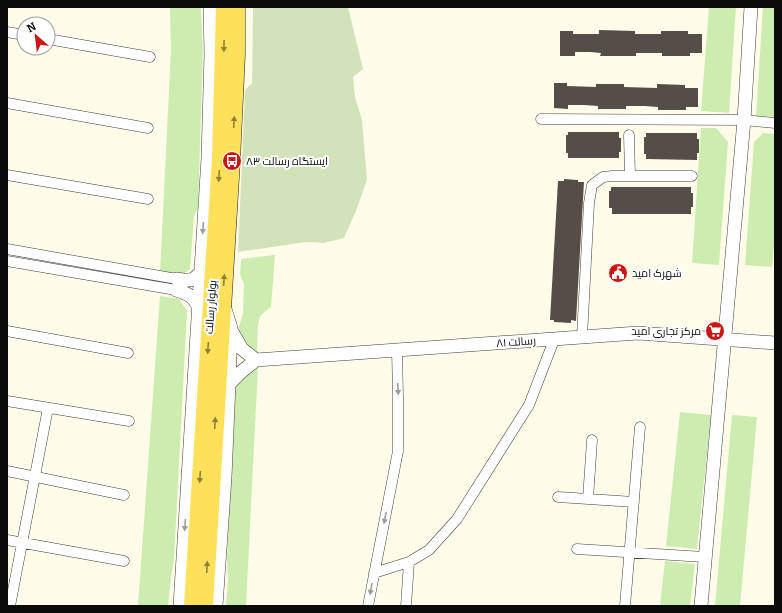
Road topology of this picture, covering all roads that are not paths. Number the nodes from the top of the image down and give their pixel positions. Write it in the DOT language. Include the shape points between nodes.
graph roads {
  1 [pos="210,7"];
  2 [pos="224,7"];
  3 [pos="237,7"];
  4 [pos="751,7"];
  5 [pos="56,40"];
  6 [pos="150,57"];
  7 [pos="7,103"];
  8 [pos="541,119"];
  9 [pos="744,120"];
  10 [pos="775,123"];
  11 [pos="148,128"];
  12 [pos="629,135"];
  13 [pos="7,175"];
  14 [pos="630,176"];
  15 [pos="692,176"];
  16 [pos="148,199"];
  17 [pos="7,249"];
  18 [pos="7,261"];
  19 [pos="201,272"];
  20 [pos="177,284"];
  21 [pos="223,299"];
  22 [pos="199,308"];
  23 [pos="231,328"];
  24 [pos="7,331"];
  25 [pos="582,337"];
  26 [pos="724,339"];
  27 [pos="554,340"];
  28 [pos="775,343"];
  29 [pos="396,350"];
  30 [pos="128,354"];
  31 [pos="256,360"];
  32 [pos="229,384"];
  33 [pos="7,401"];
  34 [pos="48,408"];
  35 [pos="129,421"];
  36 [pos="640,427"];
  37 [pos="592,440"];
  38 [pos="7,471"];
  39 [pos="35,476"];
  40 [pos="124,495"];
  41 [pos="558,497"];
  42 [pos="588,499"];
  43 [pos="634,502"];
  44 [pos="7,540"];
  45 [pos="22,543"];
  46 [pos="578,549"];
  47 [pos="629,552"];
  48 [pos="704,557"];
  49 [pos="124,561"];
  50 [pos="409,562"];
  51 [pos="374,573"];
  52 [pos="10,606"];
  53 [pos="180,606"];
  54 [pos="192,606"];
  55 [pos="205,606"];
  56 [pos="216,606"];
  57 [pos="368,606"];
  58 [pos="406,606"];
  59 [pos="625,606"];
  60 [pos="701,606"];
  1 -- 19 [label="street, one-way" via="208,158"];
  2 -- 54 [label="main road, بولوار رسالت, one-way" via="220,159"];
  21 -- 3 [label="main road, بولوار رسالت, one-way" via="234,123"];
  4 -- 9 [label="street"];
  5 -- 6 [label="street"];
  7 -- 11 [label="street"];
  8 -- 9 [label="street"];
  9 -- 10 [label="street"];
  9 -- 26 [label="street"];
  12 -- 14 [label="street"];
  13 -- 16 [label="street"];
  14 -- 15 [label="street"];
  14 -- 25 [label="street" via="603,177 592,185 590,191"];
  17 -- 20 [label="street"];
  18 -- 20 [label="street"];
  19 -- 20 [label="street" via="194,280"];
  19 -- 22 [label="street"];
  20 -- 22 [label="street" via="194,298"];
  21 -- 23 [label="street"];
  55 -- 21 [label="main road, بولوار رسالت, one-way"];
  22 -- 53 [label="street, one-way"];
  23 -- 31 [label="street" via="242,349"];
  23 -- 32 [label="street"];
  24 -- 30 [label="street"];
  25 -- 26 [label="street, رسالت ۸۱" via="638,333"];
  25 -- 27 [label="street, رسالت ۸۱"];
  26 -- 28 [label="street, رسالت ۸۱"];
  26 -- 48 [label="street"];
  27 -- 29 [label="street, رسالت ۸۱"];
  27 -- 50 [label="street" via="528,405 457,519 430,550"];
  29 -- 31 [label="street, رسالت ۸۱"];
  29 -- 51 [label="street, one-way" via="398,451"];
  31 -- 32 [label="street"];
  32 -- 56 [label="street"];
  33 -- 34 [label="street"];
  34 -- 35 [label="street"];
  34 -- 39 [label="street"];
  36 -- 43 [label="street"];
  37 -- 42 [label="street"];
  38 -- 39 [label="street"];
  39 -- 40 [label="street"];
  39 -- 45 [label="street"];
  41 -- 42 [label="street"];
  42 -- 43 [label="street"];
  43 -- 47 [label="street"];
  44 -- 45 [label="street"];
  45 -- 49 [label="street"];
  45 -- 52 [label="street"];
  46 -- 47 [label="street"];
  47 -- 48 [label="street"];
  47 -- 59 [label="street"];
  48 -- 60 [label="street"];
  50 -- 51 [label="street"];
  50 -- 58 [label="street"];
  51 -- 57 [label="street, one-way"];
}
